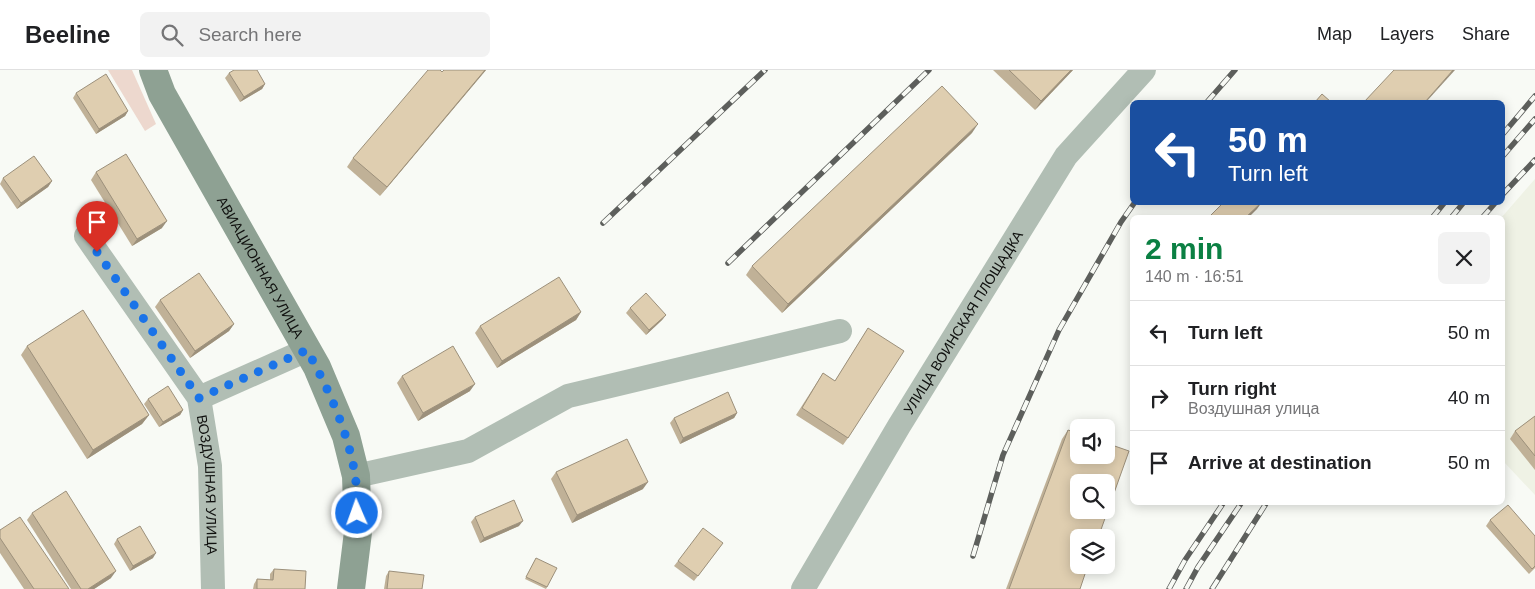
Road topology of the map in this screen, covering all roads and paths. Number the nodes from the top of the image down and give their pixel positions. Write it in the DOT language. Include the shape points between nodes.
graph roads {
  1 [pos="153,70"];
  2 [pos="1144,70"];
  3 [pos="86,236"];
  4 [pos="840,331"];
  5 [pos="307,350"];
  6 [pos="199,398"];
  7 [pos="356,476"];
  8 [pos="213,589"];
  9 [pos="351,589"];
  10 [pos="804,589"];
  1 -- 5 [label="main road, АВИАЦИОННАЯ УЛИЦА" via="162,94"];
  2 -- 10 [label="street, УЛИЦА ВОИНСКАЯ ПЛОЩАДКА" via="1066,156 899,426"];
  3 -- 6 [label="street, ВОЗДУШНАЯ УЛИЦА"];
  4 -- 7 [label="street" via="568,396 468,451"];
  5 -- 6 [label="street"];
  5 -- 7 [label="main road, АВИАЦИОННАЯ УЛИЦА" via="346,436"];
  6 -- 8 [label="street, ВОЗДУШНАЯ УЛИЦА" via="210,466"];
  7 -- 9 [label="main road, АВИАЦИОННАЯ УЛИЦА" via="358,532"];
}
